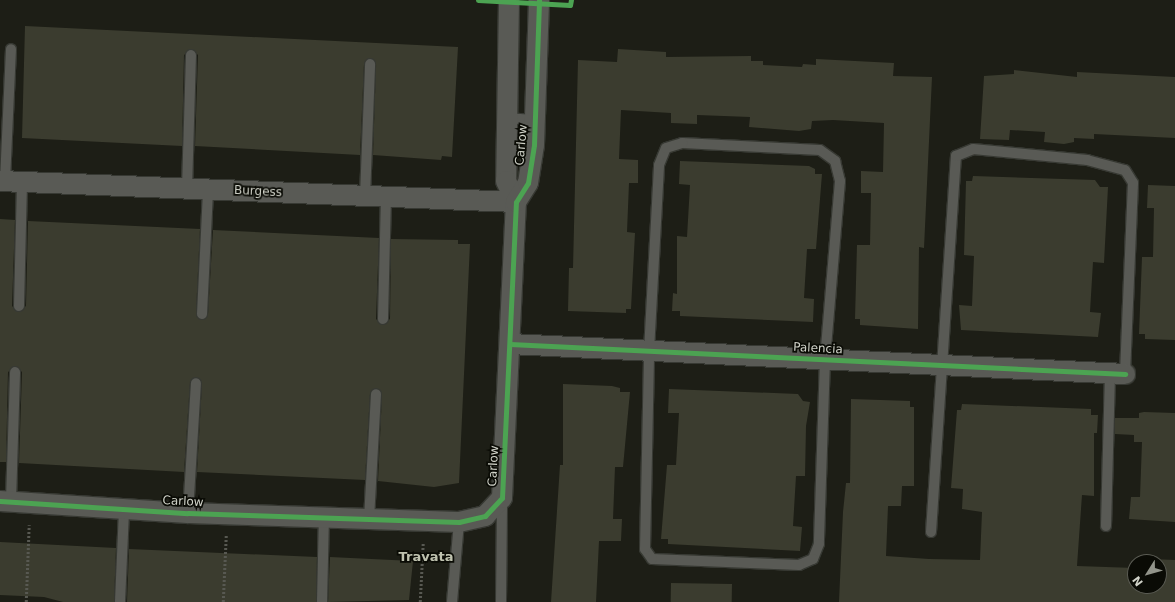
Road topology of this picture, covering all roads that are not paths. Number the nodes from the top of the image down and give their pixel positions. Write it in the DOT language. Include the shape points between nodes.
graph roads {
  1 [pos="509,0"];
  2 [pos="539,0"];
  3 [pos="11,49"];
  4 [pos="191,55"];
  5 [pos="370,64"];
  6 [pos="506,118"];
  7 [pos="534,120"];
  8 [pos="9,181"];
  9 [pos="187,189"];
  10 [pos="208,190"];
  11 [pos="365,197"];
  12 [pos="386,198"];
  13 [pos="516,202"];
  14 [pos="19,306"];
  15 [pos="202,314"];
  16 [pos="383,319"];
  17 [pos="510,344"];
  18 [pos="649,351"];
  19 [pos="825,359"];
  20 [pos="944,365"];
  21 [pos="16,372"];
  22 [pos="1118,374"];
  23 [pos="196,383"];
  24 [pos="376,394"];
  25 [pos="502,498"];
  26 [pos="14,501"];
  27 [pos="124,509"];
  28 [pos="188,513"];
  29 [pos="324,517"];
  30 [pos="369,519"];
  31 [pos="459,522"];
  32 [pos="1106,526"];
  33 [pos="931,532"];
  34 [pos="120,602"];
  35 [pos="322,602"];
  36 [pos="452,602"];
  37 [pos="501,602"];
  1 -- 6 [label="street, Carlow"];
  2 -- 7 [label="street, Carlow"];
  3 -- 8 [label="lane"];
  4 -- 9 [label="lane"];
  5 -- 11 [label="lane"];
  6 -- 7 [label="lane"];
  6 -- 13 [label="street, Carlow" via="506,181"];
  7 -- 13 [label="street, Carlow" via="534,145 528,183"];
  8 -- 9 [label="street, Burgess"];
  8 -- 14 [label="lane"];
  9 -- 10 [label="street, Burgess"];
  10 -- 11 [label="street, Burgess"];
  10 -- 15 [label="lane"];
  11 -- 12 [label="street, Burgess"];
  12 -- 13 [label="street, Burgess"];
  12 -- 16 [label="lane"];
  13 -- 17 [label="street, Carlow"];
  17 -- 18 [label="street, Palencia"];
  17 -- 25 [label="street, Carlow"];
  18 -- 19 [label="street, Palencia"];
  18 -- 19 [label="lane" via="643,535 645,549 652,559 799,564 813,559 819,544"];
  18 -- 19 [label="lane" via="659,165 666,148 682,143 820,150 835,161 840,181"];
  19 -- 20 [label="street, Palencia"];
  20 -- 22 [label="street, Palencia"];
  20 -- 22 [label="lane" via="956,156 973,149 1087,160 1125,170 1133,183"];
  20 -- 33 [label="lane" via="934,450"];
  21 -- 26 [label="lane"];
  22 -- 32 [label="lane"];
  23 -- 28 [label="lane"];
  24 -- 30 [label="lane"];
  25 -- 31 [label="street, Carlow" via="485,516"];
  25 -- 37 [label="lane"];
  26 -- 27 [label="street, Carlow"];
  27 -- 28 [label="street, Carlow"];
  27 -- 34 [label="lane"];
  28 -- 29 [label="street, Carlow"];
  29 -- 30 [label="street, Carlow"];
  29 -- 35 [label="lane"];
  30 -- 31 [label="street, Carlow"];
  31 -- 36 [label="lane"];
}
